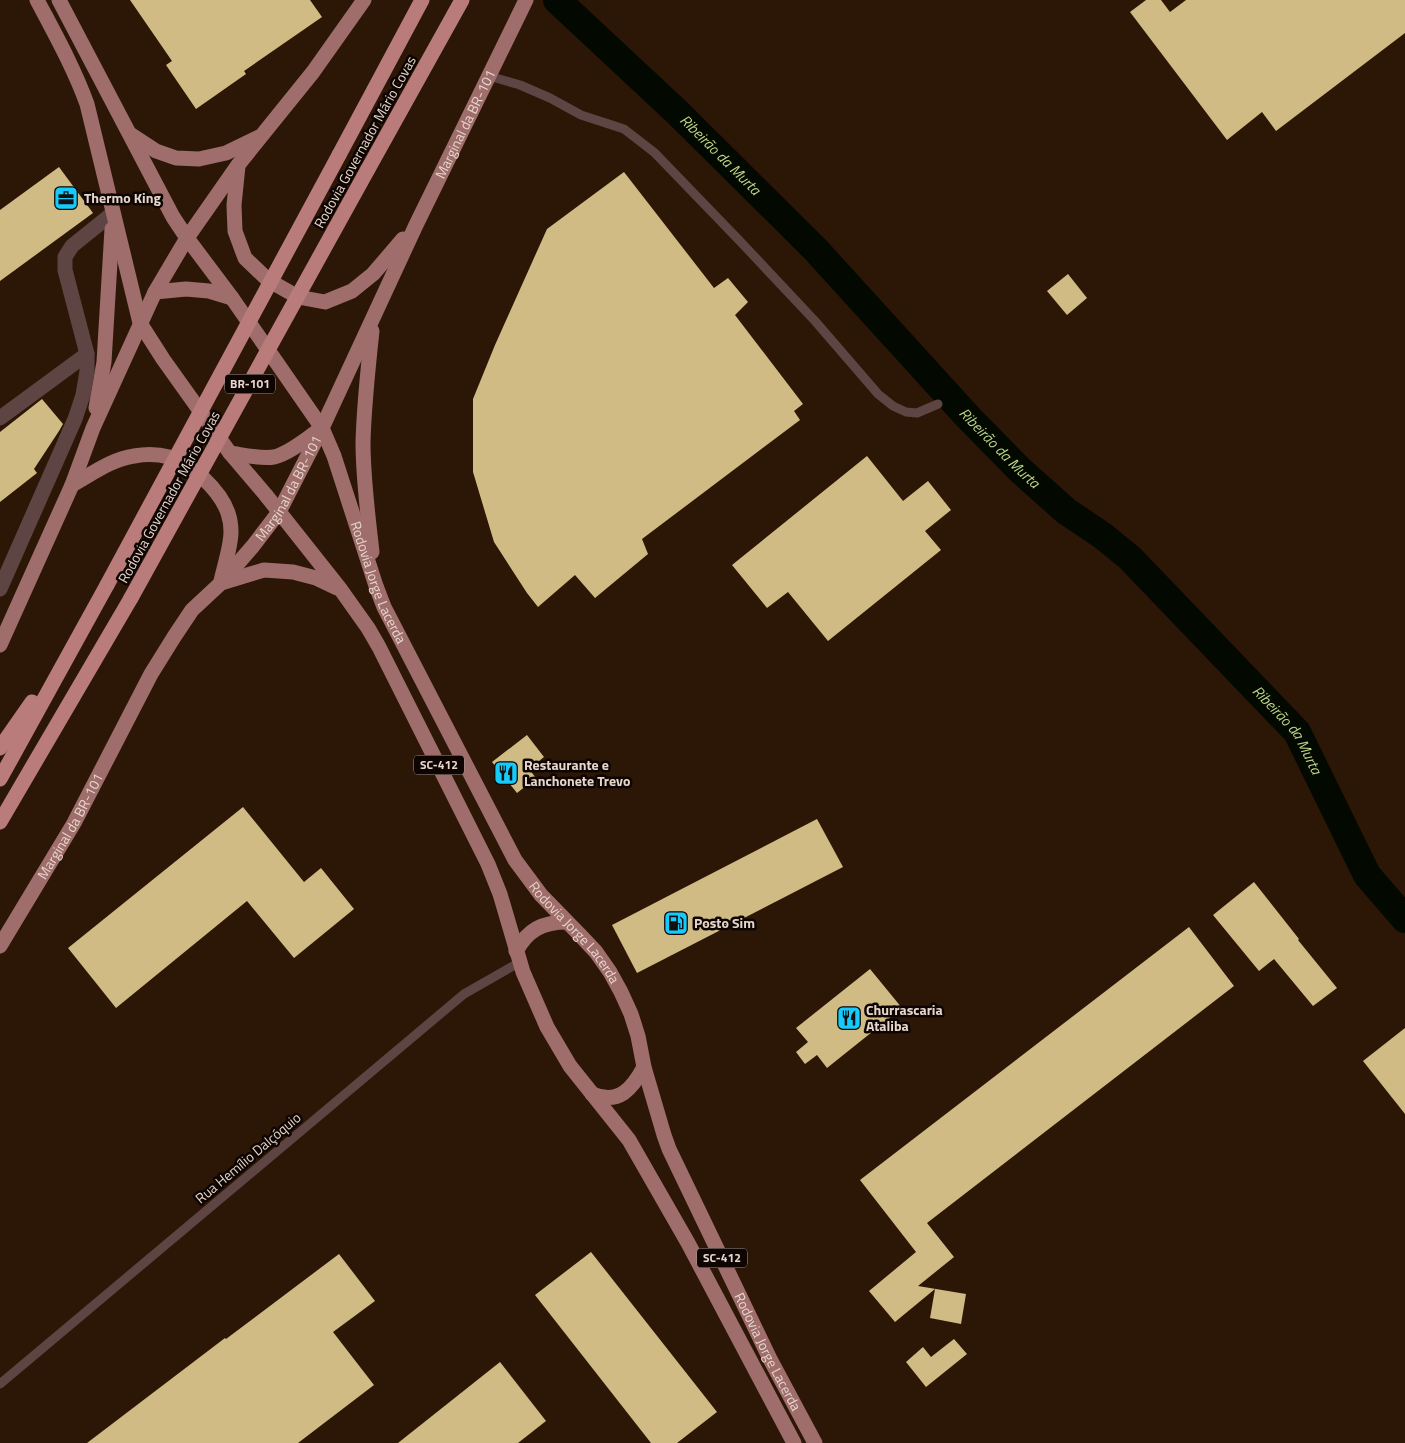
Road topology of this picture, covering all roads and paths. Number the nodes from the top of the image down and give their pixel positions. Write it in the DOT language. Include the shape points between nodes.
graph roads {
  1 [pos="37,0"];
  2 [pos="59,0"];
  3 [pos="364,0"];
  4 [pos="422,0"];
  5 [pos="462,0"];
  6 [pos="526,0"];
  7 [pos="489,76"];
  8 [pos="128,132"];
  9 [pos="262,135"];
  10 [pos="238,165"];
  11 [pos="113,213"];
  12 [pos="416,225"];
  13 [pos="186,238"];
  14 [pos="155,292"];
  15 [pos="232,298"];
  16 [pos="373,319"];
  17 [pos="140,323"];
  18 [pos="87,354"];
  19 [pos="938,404"];
  20 [pos="0,418"];
  21 [pos="93,428"];
  22 [pos="322,428"];
  23 [pos="230,453"];
  24 [pos="72,485"];
  25 [pos="279,512"];
  26 [pos="221,583"];
  27 [pos="376,586"];
  28 [pos="0,589"];
  29 [pos="341,590"];
  30 [pos="0,645"];
  31 [pos="72,646"];
  32 [pos="0,748"];
  33 [pos="0,779"];
  34 [pos="0,822"];
  35 [pos="566,922"];
  36 [pos="0,946"];
  37 [pos="518,957"];
  38 [pos="644,1067"];
  39 [pos="592,1094"];
  40 [pos="0,1384"];
  41 [pos="794,1443"];
  42 [pos="815,1443"];
  1 -- 11 [label="main road, Rodovia Jorge Lacerda" via="80,84"];
  2 -- 8 [label="main road, Rodovia Jorge Lacerda"];
  3 -- 9 [label="main road" via="313,72"];
  4 -- 31 [label="highway, Rodovia Governador Mário Covas / BR-101, bridge"];
  5 -- 34 [label="highway, Rodovia Governador Mário Covas / BR-101, bridge" via="131,598"];
  6 -- 7 [label="main road, Marginal da BR-101"];
  7 -- 12 [label="main road, Marginal da BR-101"];
  7 -- 19 [label="lane" via="520,85 581,115 624,129 655,153 815,321 878,394 906,412 917,413"];
  8 -- 9 [label="main road" via="156,151 176,158 198,159 226,153"];
  8 -- 13 [label="main road, Rodovia Jorge Lacerda"];
  9 -- 10 [label="main road"];
  10 -- 12 [label="main road" via="235,231 246,258 268,280 298,297 325,302 352,291 373,274"];
  10 -- 13 [label="main road"];
  11 -- 17 [label="main road, Rodovia Jorge Lacerda"];
  11 -- 18 [label="street" via="72,246 65,257 65,270"];
  11 -- 21 [label="main road" via="104,362"];
  12 -- 16 [label="main road, Marginal da BR-101"];
  13 -- 14 [label="main road"];
  13 -- 15 [label="main road, Rodovia Jorge Lacerda"];
  14 -- 15 [label="main road" via="186,289"];
  14 -- 17 [label="main road"];
  15 -- 22 [label="main road, Rodovia Jorge Lacerda"];
  16 -- 22 [label="main road, Marginal da BR-101"];
  16 -- 27 [label="main road" via="364,442"];
  17 -- 21 [label="main road"];
  17 -- 23 [label="main road, Rodovia Jorge Lacerda"];
  18 -- 20 [label="street"];
  18 -- 28 [label="street" via="83,395 75,419"];
  21 -- 24 [label="main road"];
  22 -- 23 [label="main road" via="295,447 274,456"];
  22 -- 25 [label="main road, Marginal da BR-101"];
  22 -- 27 [label="main road, Rodovia Jorge Lacerda / SC-412"];
  23 -- 25 [label="main road, Rodovia Jorge Lacerda"];
  24 -- 26 [label="main road" via="113,462 133,456 152,454 169,457 188,466 206,480 229,514 231,534"];
  24 -- 30 [label="main road"];
  25 -- 26 [label="main road, Marginal da BR-101"];
  25 -- 29 [label="main road, Rodovia Jorge Lacerda / SC-412"];
  26 -- 29 [label="main road" via="264,570 294,572"];
  26 -- 36 [label="main road, Marginal da BR-101" via="192,610 151,674 74,823"];
  27 -- 35 [label="main road, Rodovia Jorge Lacerda / SC-412" via="515,860 540,895"];
  29 -- 37 [label="main road, Rodovia Jorge Lacerda / SC-412" via="377,642 478,842 500,894"];
  31 -- 32 [label="highway"];
  31 -- 33 [label="highway, Rodovia Governador Mário Covas / BR-101"];
  35 -- 37 [label="main road" via="536,928 521,942"];
  35 -- 38 [label="main road, Rodovia Jorge Lacerda / SC-412" via="596,952 621,992 638,1036"];
  37 -- 39 [label="main road, Rodovia Jorge Lacerda / SC-412" via="551,1035"];
  37 -- 40 [label="lane, Rua Hemílio Dalçóquio" via="464,994"];
  38 -- 39 [label="main road" via="637,1080 623,1093 609,1098"];
  38 -- 42 [label="main road, Rodovia Jorge Lacerda / SC-412" via="669,1150 770,1359"];
  39 -- 41 [label="main road, Rodovia Jorge Lacerda / SC-412" via="629,1140 688,1243"];
}
